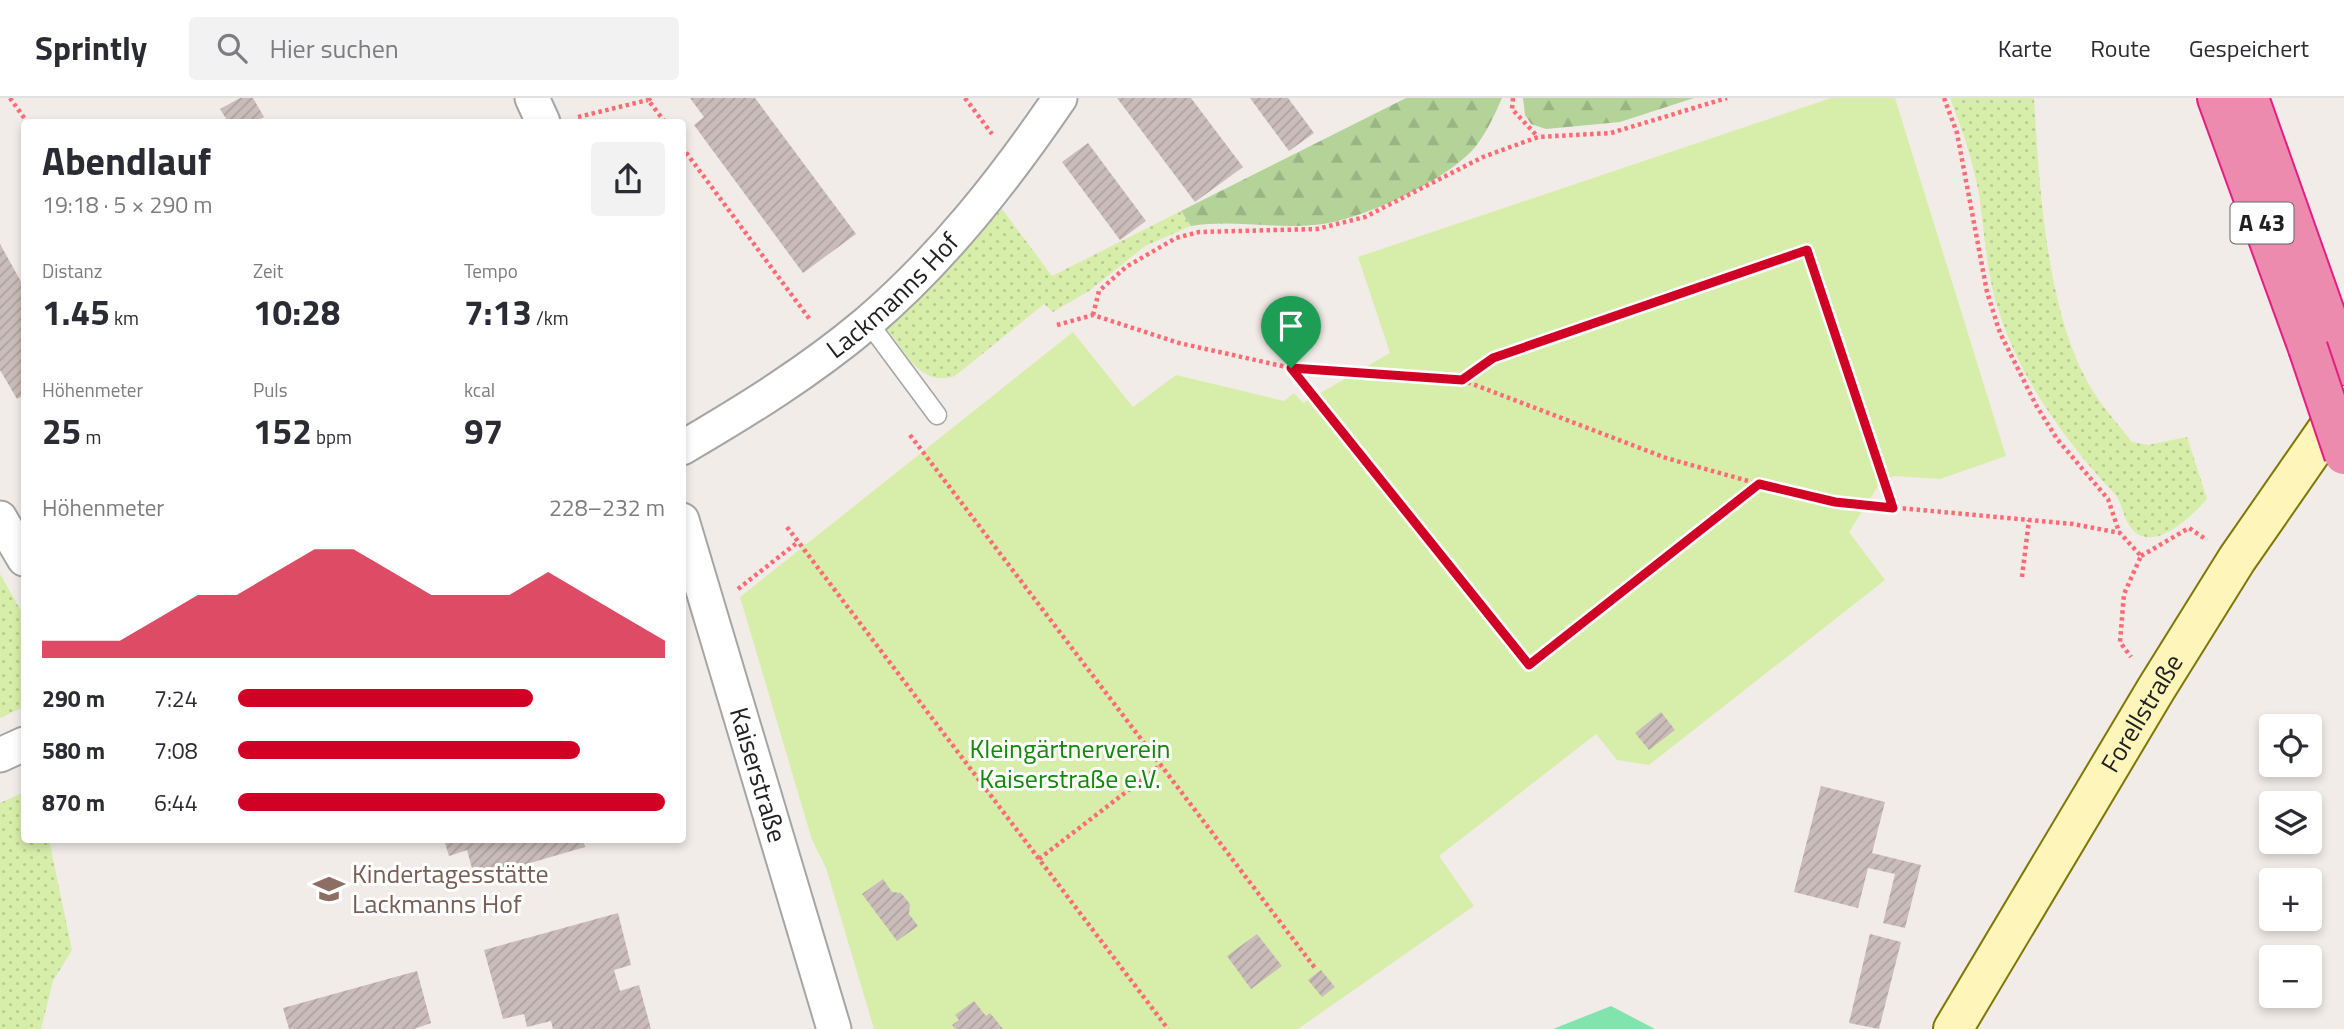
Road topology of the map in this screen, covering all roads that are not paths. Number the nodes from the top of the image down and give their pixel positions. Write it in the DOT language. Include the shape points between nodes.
graph roads {
  1 [pos="532,98"];
  2 [pos="1060,98"];
  3 [pos="2217,98"];
  4 [pos="2249,98"];
  5 [pos="542,119"];
  6 [pos="868,322"];
  7 [pos="2318,333"];
  8 [pos="2344,366"];
  9 [pos="2344,405"];
  10 [pos="937,415"];
  11 [pos="686,446"];
  12 [pos="2344,455"];
  13 [pos="0,518"];
  14 [pos="686,533"];
  15 [pos="21,554"];
  16 [pos="21,745"];
  17 [pos="0,755"];
  18 [pos="834,1029"];
  19 [pos="1953,1029"];
  1 -- 5 [label="street"];
  2 -- 6 [label="street, Lackmanns Hof" via="990,196 911,283"];
  3 -- 7 [label="highway, A 43"];
  4 -- 7 [label="highway, A 43"];
  6 -- 10 [label="lane"];
  6 -- 11 [label="street, Lackmanns Hof" via="755,405"];
  7 -- 8 [label="highway, A 43"];
  7 -- 12 [label="highway, A 43, bridge"];
  9 -- 19 [label="street, Forellstraße" via="2237,559"];
  13 -- 15 [label="street"];
  14 -- 18 [label="street, Kaiserstraße"];
  16 -- 17 [label="street"];
}
